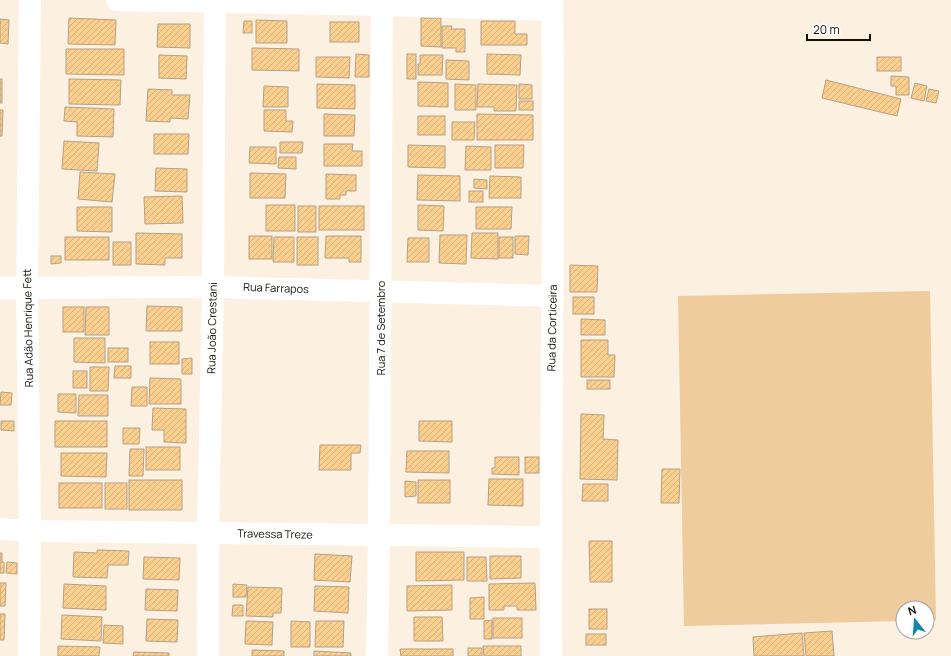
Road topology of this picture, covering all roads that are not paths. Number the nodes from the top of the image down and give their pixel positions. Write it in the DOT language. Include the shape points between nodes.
graph roads {
  1 [pos="30,0"];
  2 [pos="117,0"];
  3 [pos="215,1"];
  4 [pos="382,2"];
  5 [pos="552,5"];
  6 [pos="212,287"];
  7 [pos="0,288"];
  8 [pos="27,289"];
  9 [pos="381,291"];
  10 [pos="553,296"];
  11 [pos="0,529"];
  12 [pos="30,531"];
  13 [pos="208,533"];
  14 [pos="379,535"];
  15 [pos="550,537"];
  16 [pos="29,656"];
  17 [pos="208,656"];
  18 [pos="377,656"];
  19 [pos="551,656"];
  1 -- 8 [label="street, Rua Adão Henrique Fett"];
  2 -- 3 [label="street"];
  3 -- 4 [label="street"];
  3 -- 6 [label="street, Rua João Crestani"];
  4 -- 5 [label="street"];
  4 -- 9 [label="street, Rua 7 de Setembro"];
  5 -- 10 [label="street, Rua da Corticeira"];
  6 -- 8 [label="street, Rua Farrapos"];
  6 -- 9 [label="street, Rua Farrapos"];
  6 -- 13 [label="street, Rua João Crestani"];
  7 -- 8 [label="street, Rua Farrapos"];
  8 -- 12 [label="street, Rua Adão Henrique Fett"];
  9 -- 10 [label="street, Rua Farrapos"];
  9 -- 14 [label="street, Rua 7 de Setembro"];
  10 -- 15 [label="street, Rua da Corticeira"];
  11 -- 12 [label="street, Travessa Treze"];
  12 -- 13 [label="street, Travessa Treze"];
  12 -- 16 [label="street, Rua Adão Henrique Fett"];
  13 -- 14 [label="street, Travessa Treze"];
  13 -- 17 [label="street, Rua João Crestani"];
  14 -- 15 [label="street, Travessa Treze"];
  14 -- 18 [label="street, Rua 7 de Setembro"];
  15 -- 19 [label="street, Rua da Corticeira"];
}
